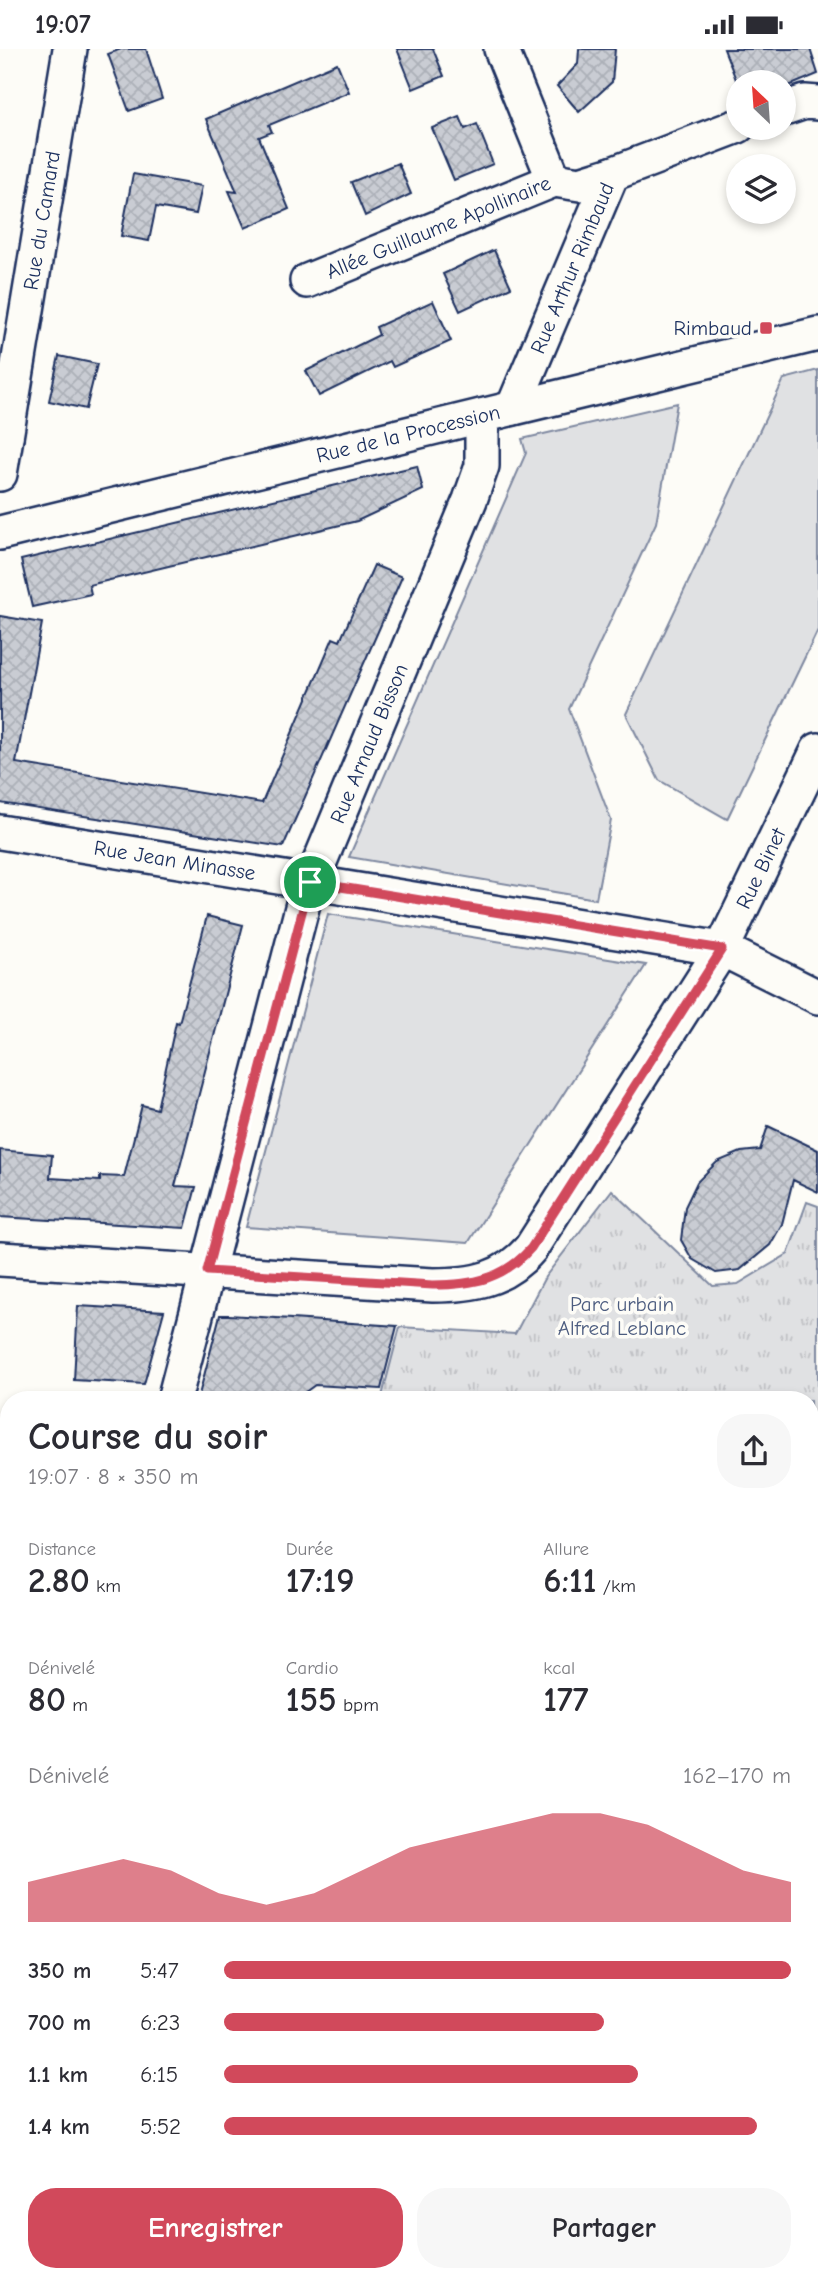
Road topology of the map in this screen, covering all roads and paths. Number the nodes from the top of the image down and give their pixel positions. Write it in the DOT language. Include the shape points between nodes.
graph roads {
  1 [pos="70,49"];
  2 [pos="501,49"];
  3 [pos="818,103"];
  4 [pos="796,105"];
  5 [pos="726,131"];
  6 [pos="612,174"];
  7 [pos="554,180"];
  8 [pos="307,281"];
  9 [pos="818,334"];
  10 [pos="498,412"];
  11 [pos="0,474"];
  12 [pos="0,533"];
  13 [pos="818,750"];
  14 [pos="0,832"];
  15 [pos="310,882"];
  16 [pos="722,949"];
  17 [pos="818,997"];
  18 [pos="0,1259"];
  19 [pos="207,1271"];
  20 [pos="176,1391"];
  1 -- 11 [label="street, Rue du Camard"];
  2 -- 7 [label="street"];
  3 -- 4 [label="street"];
  5 -- 6 [label="street, Rue Arthur Rimbaud"];
  6 -- 7 [label="street, Allée Guillaume Apollinaire" via="580,184"];
  6 -- 10 [label="street, Rue Arthur Rimbaud"];
  7 -- 8 [label="street, Allée Guillaume Apollinaire"];
  9 -- 10 [label="street, Rue de la Procession"];
  10 -- 12 [label="street, Rue de la Procession"];
  10 -- 15 [label="street, Rue Arnaud Bisson" via="470,500"];
  13 -- 16 [label="street, Rue Binet"];
  14 -- 15 [label="street, Rue Jean Minasse"];
  15 -- 16 [label="street, Rue Jean Minasse"];
  15 -- 19 [label="street, Rue Arnaud Bisson"];
  16 -- 17 [label="street, Rue Jean Minasse"];
  16 -- 19 [label="street, Rue Binet" via="543,1230 510,1268 483,1281 453,1285"];
  18 -- 19 [label="street, Rue Binet"];
  19 -- 20 [label="street, Rue Arnaud Bisson"];
}
